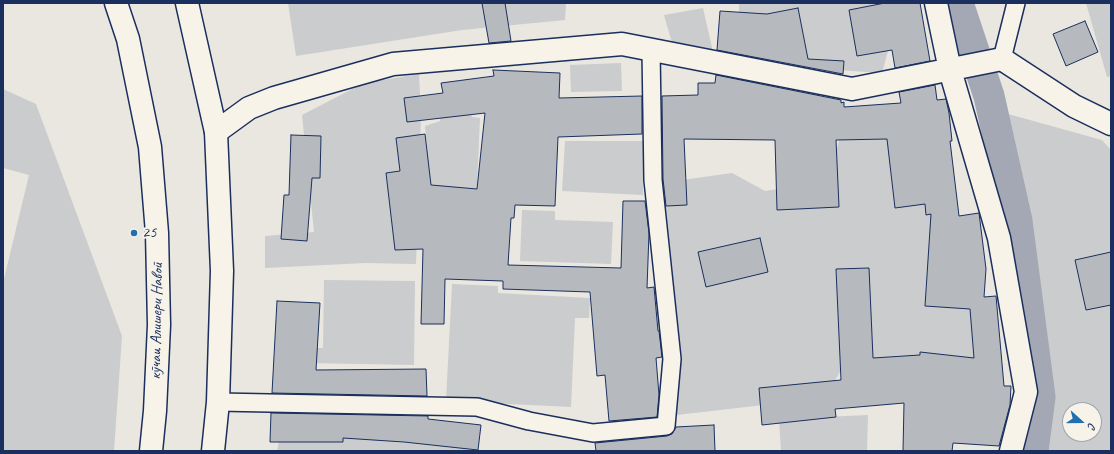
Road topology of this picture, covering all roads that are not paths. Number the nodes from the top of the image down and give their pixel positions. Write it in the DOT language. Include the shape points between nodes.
graph roads {
  1 [pos="116,3"];
  2 [pos="187,3"];
  3 [pos="936,3"];
  4 [pos="1016,3"];
  5 [pos="651,50"];
  6 [pos="1002,59"];
  7 [pos="950,70"];
  8 [pos="1111,124"];
  9 [pos="216,132"];
  10 [pos="218,402"];
  11 [pos="151,451"];
  12 [pos="213,451"];
  13 [pos="1011,451"];
  1 -- 11 [label="street, кӯчаи Алишери Навоӣ" via="128,39 150,147 157,233 159,326"];
  2 -- 9 [label="street"];
  3 -- 7 [label="street"];
  4 -- 6 [label="lane"];
  5 -- 7 [label="street" via="852,89"];
  5 -- 9 [label="street" via="622,44 393,64 274,98 249,108"];
  5 -- 10 [label="lane" via="653,180 672,359 666,426 593,433 529,421 477,407"];
  6 -- 7 [label="street"];
  6 -- 8 [label="street" via="1074,106"];
  7 -- 13 [label="street" via="999,238 1026,392"];
  9 -- 10 [label="street" via="222,271"];
  10 -- 12 [label="street"];
}
